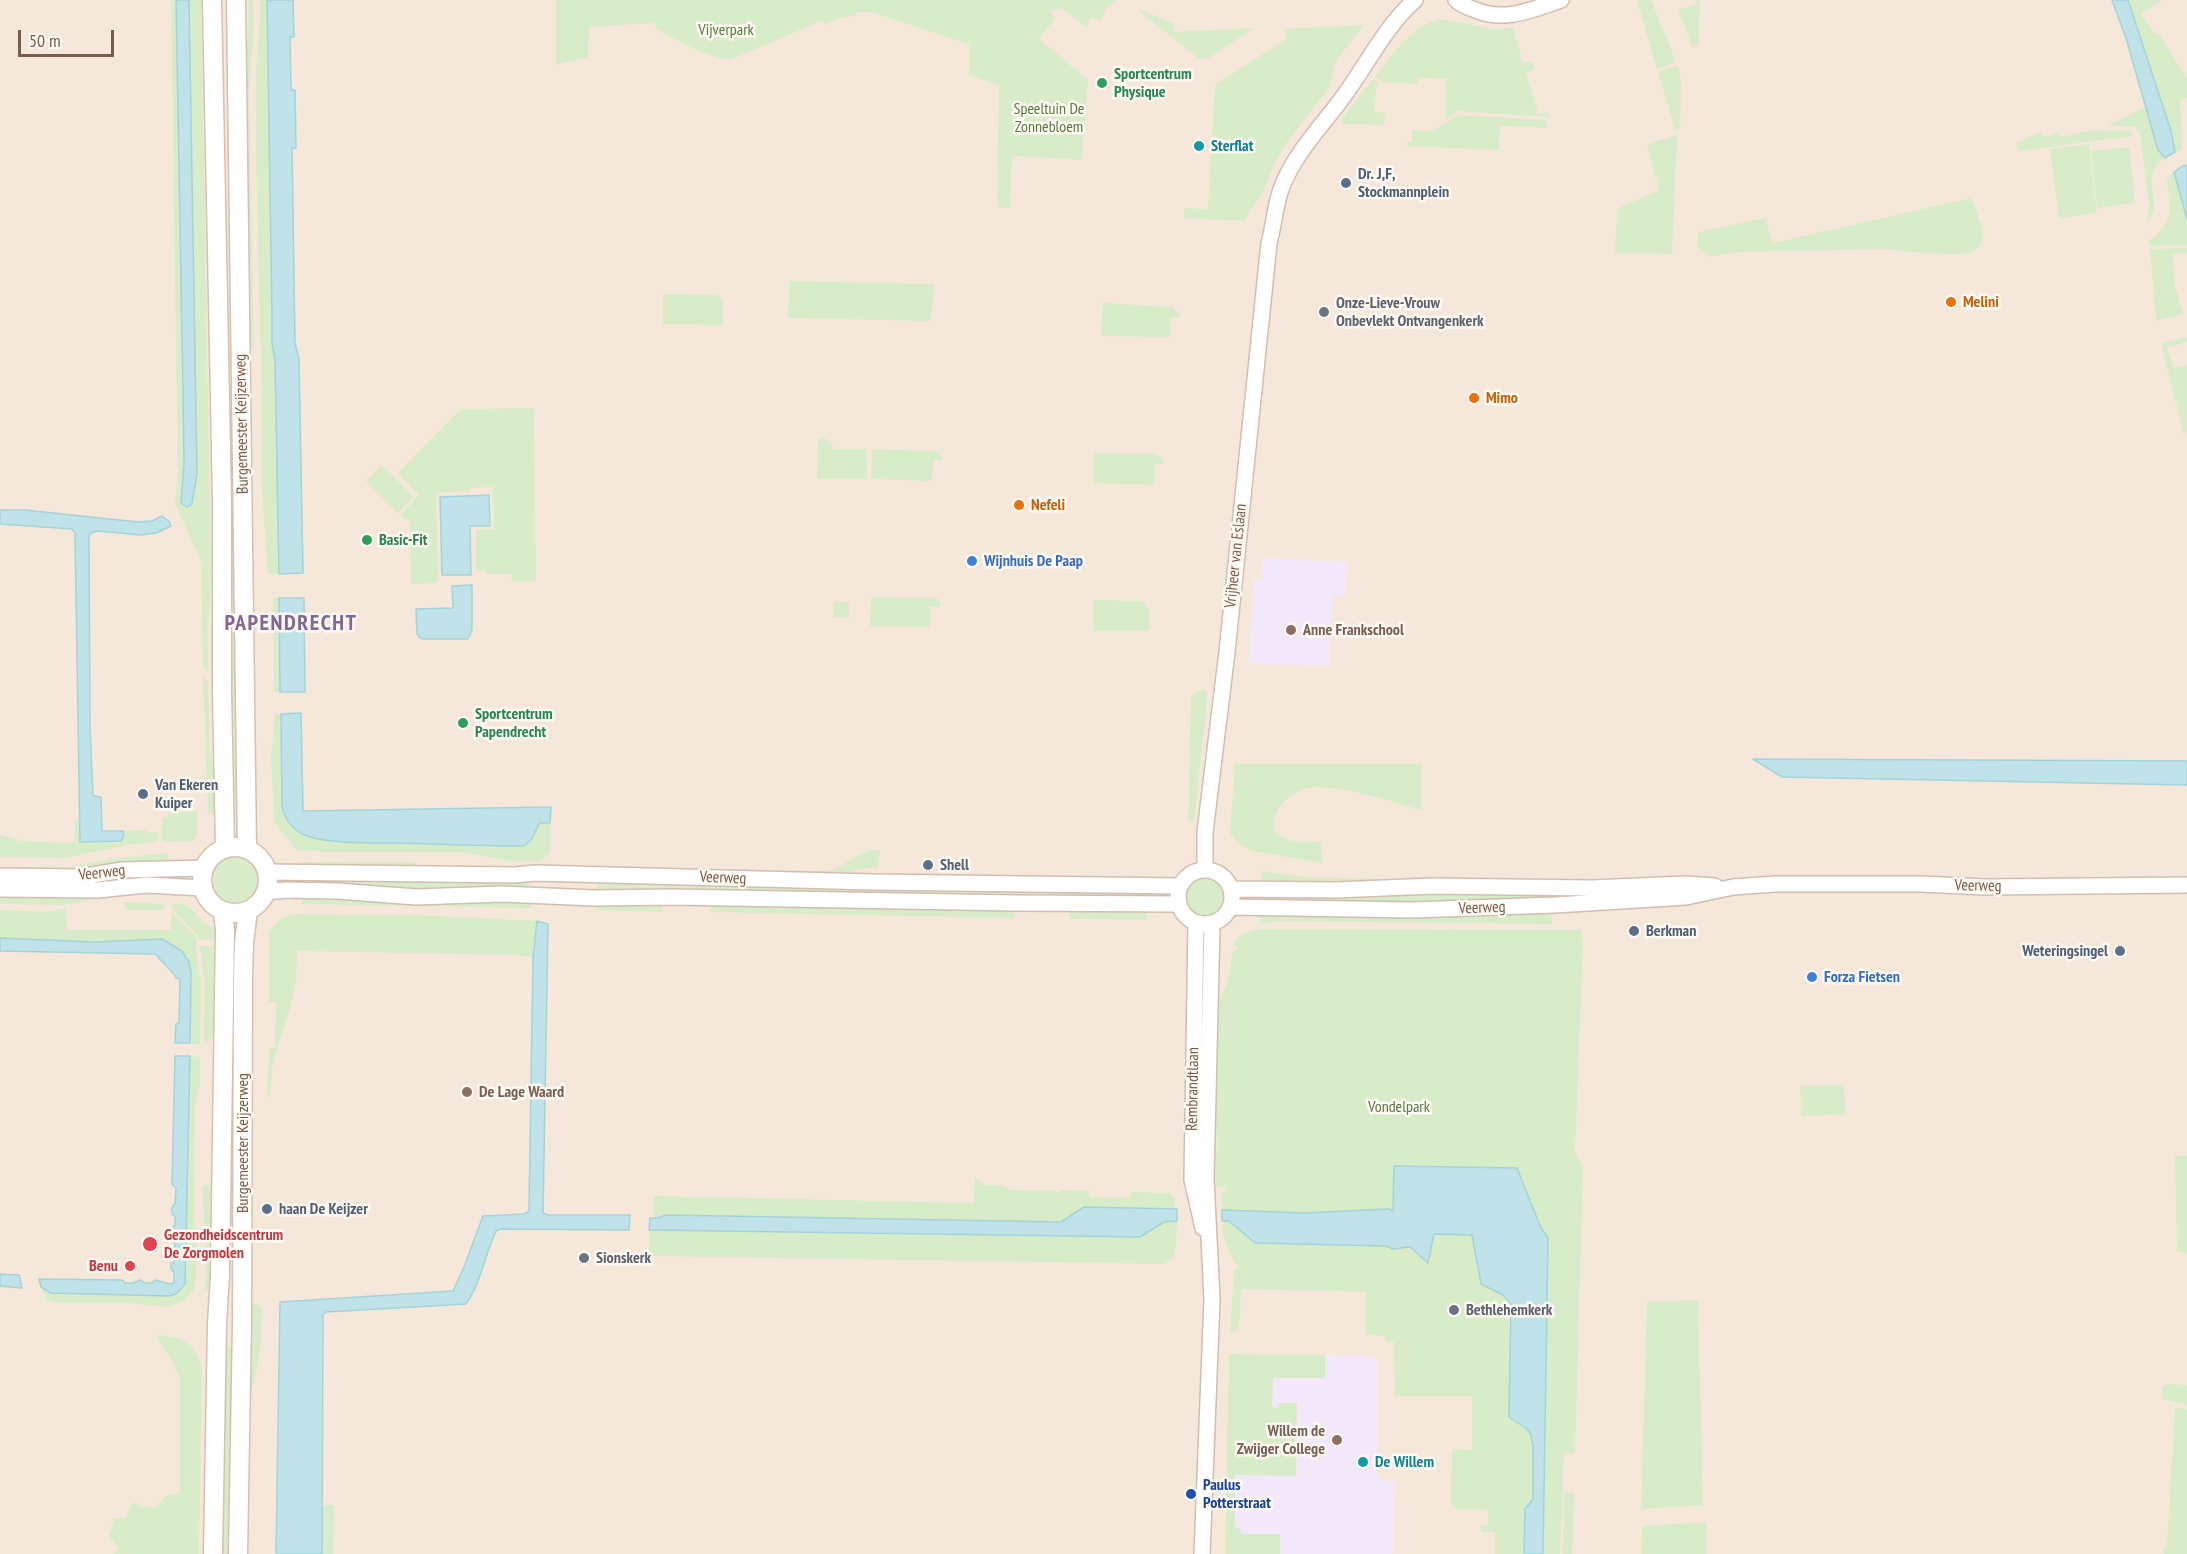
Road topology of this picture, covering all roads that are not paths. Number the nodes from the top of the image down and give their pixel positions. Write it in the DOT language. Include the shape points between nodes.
graph roads {
  1 [pos="212,0"];
  2 [pos="236,0"];
  3 [pos="1415,0"];
  4 [pos="1456,0"];
  5 [pos="1561,0"];
  6 [pos="225,848"];
  7 [pos="247,849"];
  8 [pos="204,868"];
  9 [pos="1205,869"];
  10 [pos="267,872"];
  11 [pos="0,876"];
  12 [pos="2187,885"];
  13 [pos="1180,886"];
  14 [pos="1733,887"];
  15 [pos="202,888"];
  16 [pos="0,889"];
  17 [pos="1231,889"];
  18 [pos="266,892"];
  19 [pos="1178,904"];
  20 [pos="1230,907"];
  21 [pos="248,911"];
  22 [pos="223,912"];
  23 [pos="1196,923"];
  24 [pos="1212,924"];
  25 [pos="1203,1215"];
  26 [pos="213,1554"];
  27 [pos="238,1554"];
  28 [pos="1202,1554"];
  1 -- 6 [label="main road, Burgemeester Keijzerweg"];
  2 -- 7 [label="main road, Burgemeester Keijzerweg"];
  3 -- 9 [label="street, Vrijheer van Eslaan" via="1295,160 1281,190 1269,243 1205,832"];
  4 -- 5 [label="street" via="1486,15 1502,16"];
  6 -- 7 [label="main road"];
  6 -- 8 [label="main road" via="212,856"];
  7 -- 10 [label="main road" via="260,858"];
  8 -- 11 [label="street, Veerweg" via="123,870 80,877"];
  8 -- 15 [label="main road"];
  9 -- 13 [label="street" via="1190,874"];
  9 -- 17 [label="street" via="1224,877"];
  10 -- 13 [label="street, Veerweg" via="535,873"];
  10 -- 18 [label="main road"];
  12 -- 14 [label="street, Veerweg"];
  13 -- 19 [label="street"];
  14 -- 17 [label="street, Veerweg" via="1685,884"];
  14 -- 20 [label="street, Veerweg" via="1686,897 1555,905 1412,910"];
  15 -- 16 [label="street, Veerweg" via="146,885 98,890"];
  15 -- 22 [label="main road" via="210,902"];
  17 -- 20 [label="street"];
  18 -- 19 [label="street, Veerweg" via="338,891 416,897 502,894"];
  18 -- 21 [label="main road" via="259,904"];
  19 -- 23 [label="street" via="1185,916"];
  20 -- 24 [label="street" via="1223,918"];
  21 -- 22 [label="main road"];
  21 -- 27 [label="main road, Burgemeester Keijzerweg" via="243,979"];
  22 -- 26 [label="main road, Burgemeester Keijzerweg"];
  23 -- 24 [label="street"];
  23 -- 25 [label="street, Rembrandtlaan" via="1192,1180"];
  24 -- 25 [label="street, Rembrandtlaan"];
  25 -- 28 [label="street, Rembrandtlaan" via="1211,1253 1212,1299"];
}
